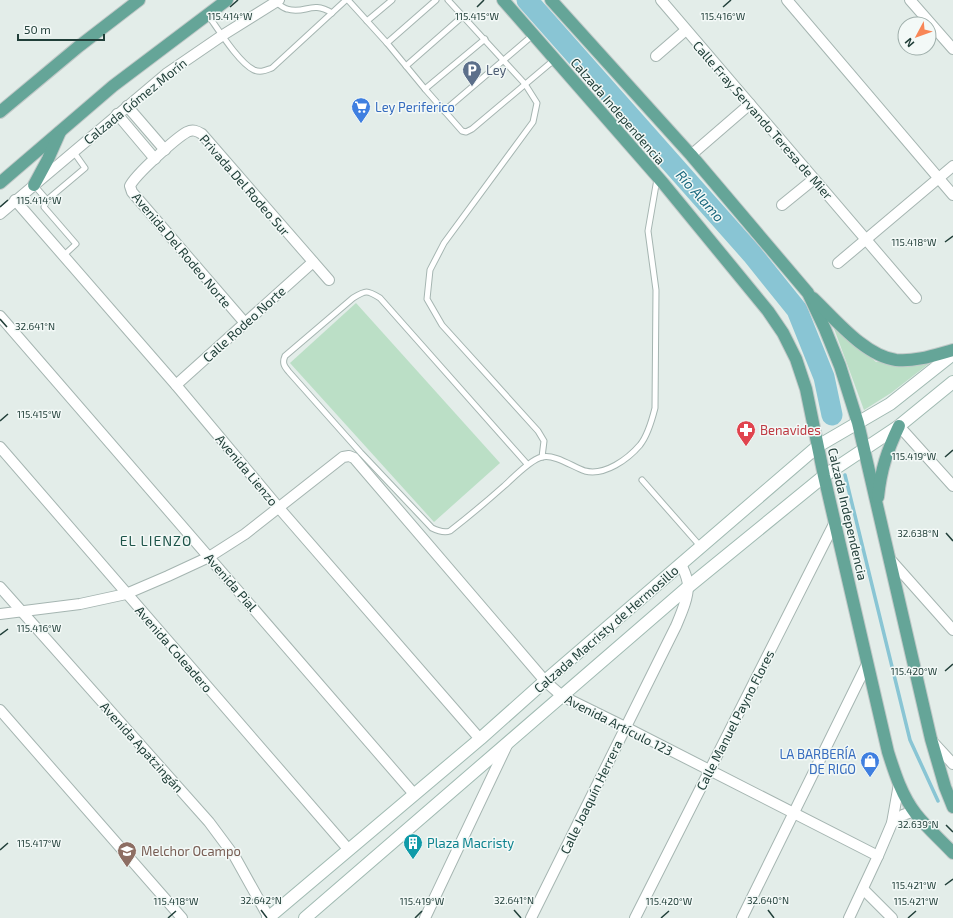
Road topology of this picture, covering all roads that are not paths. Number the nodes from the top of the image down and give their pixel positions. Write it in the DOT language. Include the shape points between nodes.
graph roads {
  1 [pos="139,0"];
  2 [pos="227,0"];
  3 [pos="347,0"];
  4 [pos="392,0"];
  5 [pos="436,0"];
  6 [pos="448,0"];
  7 [pos="551,0"];
  8 [pos="661,0"];
  9 [pos="787,0"];
  10 [pos="910,0"];
  11 [pos="277,1"];
  12 [pos="504,2"];
  13 [pos="332,12"];
  14 [pos="207,13"];
  15 [pos="463,16"];
  16 [pos="367,21"];
  17 [pos="686,30"];
  18 [pos="223,35"];
  19 [pos="533,35"];
  20 [pos="484,39"];
  21 [pos="387,43"];
  22 [pos="953,49"];
  23 [pos="656,56"];
  24 [pos="555,59"];
  25 [pos="504,60"];
  26 [pos="406,66"];
  27 [pos="525,84"];
  28 [pos="425,89"];
  29 [pos="750,104"];
  30 [pos="127,106"];
  31 [pos="444,111"];
  32 [pos="0,112"];
  33 [pos="117,114"];
  34 [pos="62,129"];
  35 [pos="164,150"];
  36 [pos="73,151"];
  37 [pos="691,155"];
  38 [pos="154,159"];
  39 [pos="953,166"];
  40 [pos="657,176"];
  41 [pos="939,178"];
  42 [pos="814,179"];
  43 [pos="0,183"];
  44 [pos="34,185"];
  45 [pos="953,195"];
  46 [pos="15,200"];
  47 [pos="47,200"];
  48 [pos="782,205"];
  49 [pos="0,214"];
  50 [pos="866,239"];
  51 [pos="63,256"];
  52 [pos="313,262"];
  53 [pos="838,263"];
  54 [pos="329,280"];
  55 [pos="808,293"];
  56 [pos="916,298"];
  57 [pos="0,316"];
  58 [pos="245,323"];
  59 [pos="953,350"];
  60 [pos="953,354"];
  61 [pos="953,382"];
  62 [pos="176,385"];
  63 [pos="858,423"];
  64 [pos="899,426"];
  65 [pos="818,446"];
  66 [pos="0,447"];
  67 [pos="864,448"];
  68 [pos="361,452"];
  69 [pos="348,456"];
  70 [pos="542,457"];
  71 [pos="528,465"];
  72 [pos="824,476"];
  73 [pos="642,480"];
  74 [pos="953,486"];
  75 [pos="876,506"];
  76 [pos="279,508"];
  77 [pos="835,522"];
  78 [pos="701,547"];
  79 [pos="209,557"];
  80 [pos="889,558"];
  81 [pos="682,564"];
  82 [pos="0,586"];
  83 [pos="688,587"];
  84 [pos="126,594"];
  85 [pos="21,611"];
  86 [pos="0,614"];
  87 [pos="953,630"];
  88 [pos="867,664"];
  89 [pos="545,681"];
  90 [pos="562,696"];
  91 [pos="0,710"];
  92 [pos="625,727"];
  93 [pos="480,739"];
  94 [pos="931,739"];
  95 [pos="509,742"];
  96 [pos="953,764"];
  97 [pos="710,770"];
  98 [pos="899,784"];
  99 [pos="414,794"];
  100 [pos="953,807"];
  101 [pos="914,812"];
  102 [pos="794,814"];
  103 [pos="892,822"];
  104 [pos="349,850"];
  105 [pos="953,853"];
  106 [pos="878,856"];
  107 [pos="863,889"];
  108 [pos="322,904"];
  109 [pos="182,918"];
  110 [pos="269,918"];
  111 [pos="305,918"];
  112 [pos="316,918"];
  113 [pos="425,918"];
  114 [pos="531,918"];
  115 [pos="636,918"];
  116 [pos="742,918"];
  117 [pos="849,918"];
  118 [pos="892,918"];
  1 -- 32 [label="main road"];
  2 -- 14 [label="main road"];
  3 -- 13 [label="lane"];
  3 -- 16 [label="lane"];
  4 -- 16 [label="lane"];
  5 -- 21 [label="lane"];
  6 -- 15 [label="lane"];
  7 -- 37 [label="main road, Calzada Independencia"];
  8 -- 17 [label="street, Calle Fray Servando Teresa de Mier"];
  9 -- 41 [label="street"];
  10 -- 22 [label="street"];
  11 -- 13 [label="lane" via="287,9 293,10 314,3 326,6"];
  11 -- 18 [label="street, Calzada Gómez Morín"];
  12 -- 19 [label="main road, Calzada Independencia"];
  13 -- 18 [label="lane" via="272,68 263,72 245,64"];
  14 -- 18 [label="lane"];
  14 -- 34 [label="main road"];
  15 -- 20 [label="lane"];
  15 -- 26 [label="lane"];
  16 -- 21 [label="lane"];
  17 -- 23 [label="street"];
  17 -- 29 [label="street, Calle Fray Servando Teresa de Mier"];
  18 -- 30 [label="street, Calzada Gómez Morín" via="166,74"];
  19 -- 24 [label="main road, Calzada Independencia"];
  19 -- 25 [label="lane"];
  20 -- 25 [label="lane"];
  20 -- 28 [label="lane"];
  21 -- 26 [label="lane"];
  24 -- 27 [label="lane"];
  24 -- 40 [label="main road, Calzada Independencia"];
  25 -- 27 [label="lane"];
  25 -- 31 [label="lane"];
  26 -- 28 [label="lane"];
  27 -- 31 [label="lane" via="466,132 462,131"];
  27 -- 70 [label="lane" via="537,103 532,122 444,243 430,270 427,299 442,325 538,431 544,441"];
  28 -- 31 [label="lane"];
  29 -- 37 [label="street"];
  29 -- 42 [label="street, Calle Fray Servando Teresa de Mier"];
  30 -- 33 [label="street, Calzada Gómez Morín"];
  30 -- 35 [label="street"];
  33 -- 36 [label="street, Calzada Gómez Morín"];
  33 -- 38 [label="street"];
  34 -- 43 [label="main road"];
  34 -- 44 [label="main road"];
  35 -- 38 [label="street, Privada Del Rodeo Sur"];
  35 -- 52 [label="street, Privada Del Rodeo Sur" via="188,131 196,130 202,134"];
  36 -- 44 [label="street, Calzada Gómez Morín"];
  36 -- 47 [label="lane" via="86,168"];
  37 -- 55 [label="main road, Calzada Independencia"];
  38 -- 58 [label="street, Avenida Del Rodeo Norte" via="133,179 130,186 132,192"];
  39 -- 41 [label="street"];
  40 -- 65 [label="main road, Calzada Independencia" via="768,311 783,333 796,358 806,389"];
  40 -- 70 [label="lane" via="648,231 656,290 655,408 650,424 641,444 621,463 601,471 586,471 551,457"];
  41 -- 45 [label="street"];
  41 -- 50 [label="street"];
  42 -- 48 [label="street"];
  42 -- 50 [label="street, Calle Fray Servando Teresa de Mier"];
  44 -- 46 [label="street, Calzada Gómez Morín"];
  44 -- 47 [label="lane"];
  46 -- 49 [label="street, Calzada Gómez Morín"];
  46 -- 51 [label="street, Avenida Lienzo"];
  47 -- 51 [label="lane" via="44,207 76,244"];
  50 -- 53 [label="street"];
  50 -- 56 [label="street, Calle Fray Servando Teresa de Mier"];
  51 -- 62 [label="street, Avenida Lienzo"];
  52 -- 54 [label="street, Privada Del Rodeo Sur"];
  52 -- 58 [label="street, Calle Rodeo Norte"];
  55 -- 59 [label="main road" via="864,346 878,354 896,360 928,357"];
  55 -- 63 [label="main road, Calzada Independencia" via="826,329"];
  57 -- 79 [label="street, Avenida Pial"];
  58 -- 62 [label="street, Calle Rodeo Norte"];
  60 -- 63 [label="main road, Calzada Macristy de Hermosillo" via="890,404"];
  61 -- 64 [label="main road, Calzada Macristy de Hermosillo"];
  62 -- 76 [label="street, Avenida Lienzo"];
  63 -- 65 [label="main road, Calzada Macristy de Hermosillo"];
  63 -- 67 [label="main road, Calzada Independencia"];
  64 -- 67 [label="main road, Calzada Macristy de Hermosillo"];
  64 -- 74 [label="street"];
  64 -- 75 [label="main road" via="884,461"];
  65 -- 72 [label="main road, Calzada Independencia"];
  65 -- 78 [label="main road, Calzada Macristy de Hermosillo"];
  66 -- 84 [label="street, Avenida Coleadero"];
  67 -- 72 [label="main road, Calzada Macristy de Hermosillo"];
  67 -- 75 [label="main road, Calzada Independencia"];
  68 -- 69 [label="lane"];
  68 -- 71 [label="lane" via="432,528 446,532 470,515"];
  68 -- 71 [label="lane" via="289,372 283,361 285,356 353,298 370,291 380,298"];
  69 -- 76 [label="street" via="343,457"];
  69 -- 89 [label="street, Avenida Artículo 123" via="354,458"];
  70 -- 71 [label="lane"];
  72 -- 77 [label="main road, Calzada Independencia"];
  72 -- 83 [label="main road, Calzada Macristy de Hermosillo"];
  73 -- 78 [label="lane"];
  75 -- 80 [label="main road, Calzada Independencia"];
  76 -- 79 [label="street"];
  76 -- 93 [label="street, Avenida Lienzo"];
  77 -- 88 [label="main road, Calzada Independencia"];
  77 -- 97 [label="street, Calle Manuel Payno Flores"];
  78 -- 81 [label="main road, Calzada Macristy de Hermosillo"];
  79 -- 84 [label="street"];
  79 -- 99 [label="street, Avenida Pial"];
  80 -- 87 [label="street"];
  80 -- 94 [label="main road, Calzada Independencia"];
  81 -- 83 [label="street, Calle Joaquín Herrera"];
  81 -- 89 [label="main road, Calzada Macristy de Hermosillo"];
  82 -- 85 [label="street, Avenida Apatzingán"];
  83 -- 90 [label="main road, Calzada Macristy de Hermosillo"];
  83 -- 92 [label="street, Calle Joaquín Herrera" via="676,626"];
  84 -- 85 [label="street" via="80,604"];
  84 -- 104 [label="street, Avenida Coleadero"];
  85 -- 86 [label="street"];
  85 -- 110 [label="street, Avenida Apatzingán" via="209,822 235,856"];
  88 -- 98 [label="main road, Calzada Independencia" via="888,752"];
  88 -- 102 [label="street"];
  89 -- 90 [label="street, Avenida Artículo 123"];
  89 -- 93 [label="main road, Calzada Macristy de Hermosillo"];
  90 -- 92 [label="street, Avenida Artículo 123"];
  90 -- 95 [label="main road, Calzada Macristy de Hermosillo"];
  91 -- 109 [label="street"];
  92 -- 97 [label="street, Avenida Artículo 123"];
  92 -- 114 [label="street, Calle Joaquín Herrera"];
  93 -- 99 [label="main road, Calzada Macristy de Hermosillo"];
  94 -- 96 [label="street"];
  94 -- 100 [label="main road, Calzada Independencia"];
  95 -- 108 [label="main road, Calzada Macristy de Hermosillo"];
  95 -- 113 [label="street"];
  97 -- 102 [label="street, Avenida Artículo 123"];
  97 -- 115 [label="street, Calle Manuel Payno Flores"];
  98 -- 101 [label="main road, Calzada Independencia"];
  98 -- 103 [label="street"];
  99 -- 104 [label="main road, Calzada Macristy de Hermosillo"];
  101 -- 103 [label="street"];
  101 -- 105 [label="main road, Calzada Independencia"];
  102 -- 106 [label="street, Avenida Artículo 123"];
  102 -- 116 [label="street"];
  103 -- 106 [label="street"];
  104 -- 110 [label="main road, Calzada Macristy de Hermosillo"];
  106 -- 107 [label="street"];
  107 -- 117 [label="street"];
  107 -- 118 [label="street"];
  108 -- 111 [label="main road, Calzada Macristy de Hermosillo"];
  108 -- 112 [label="street"];
}
